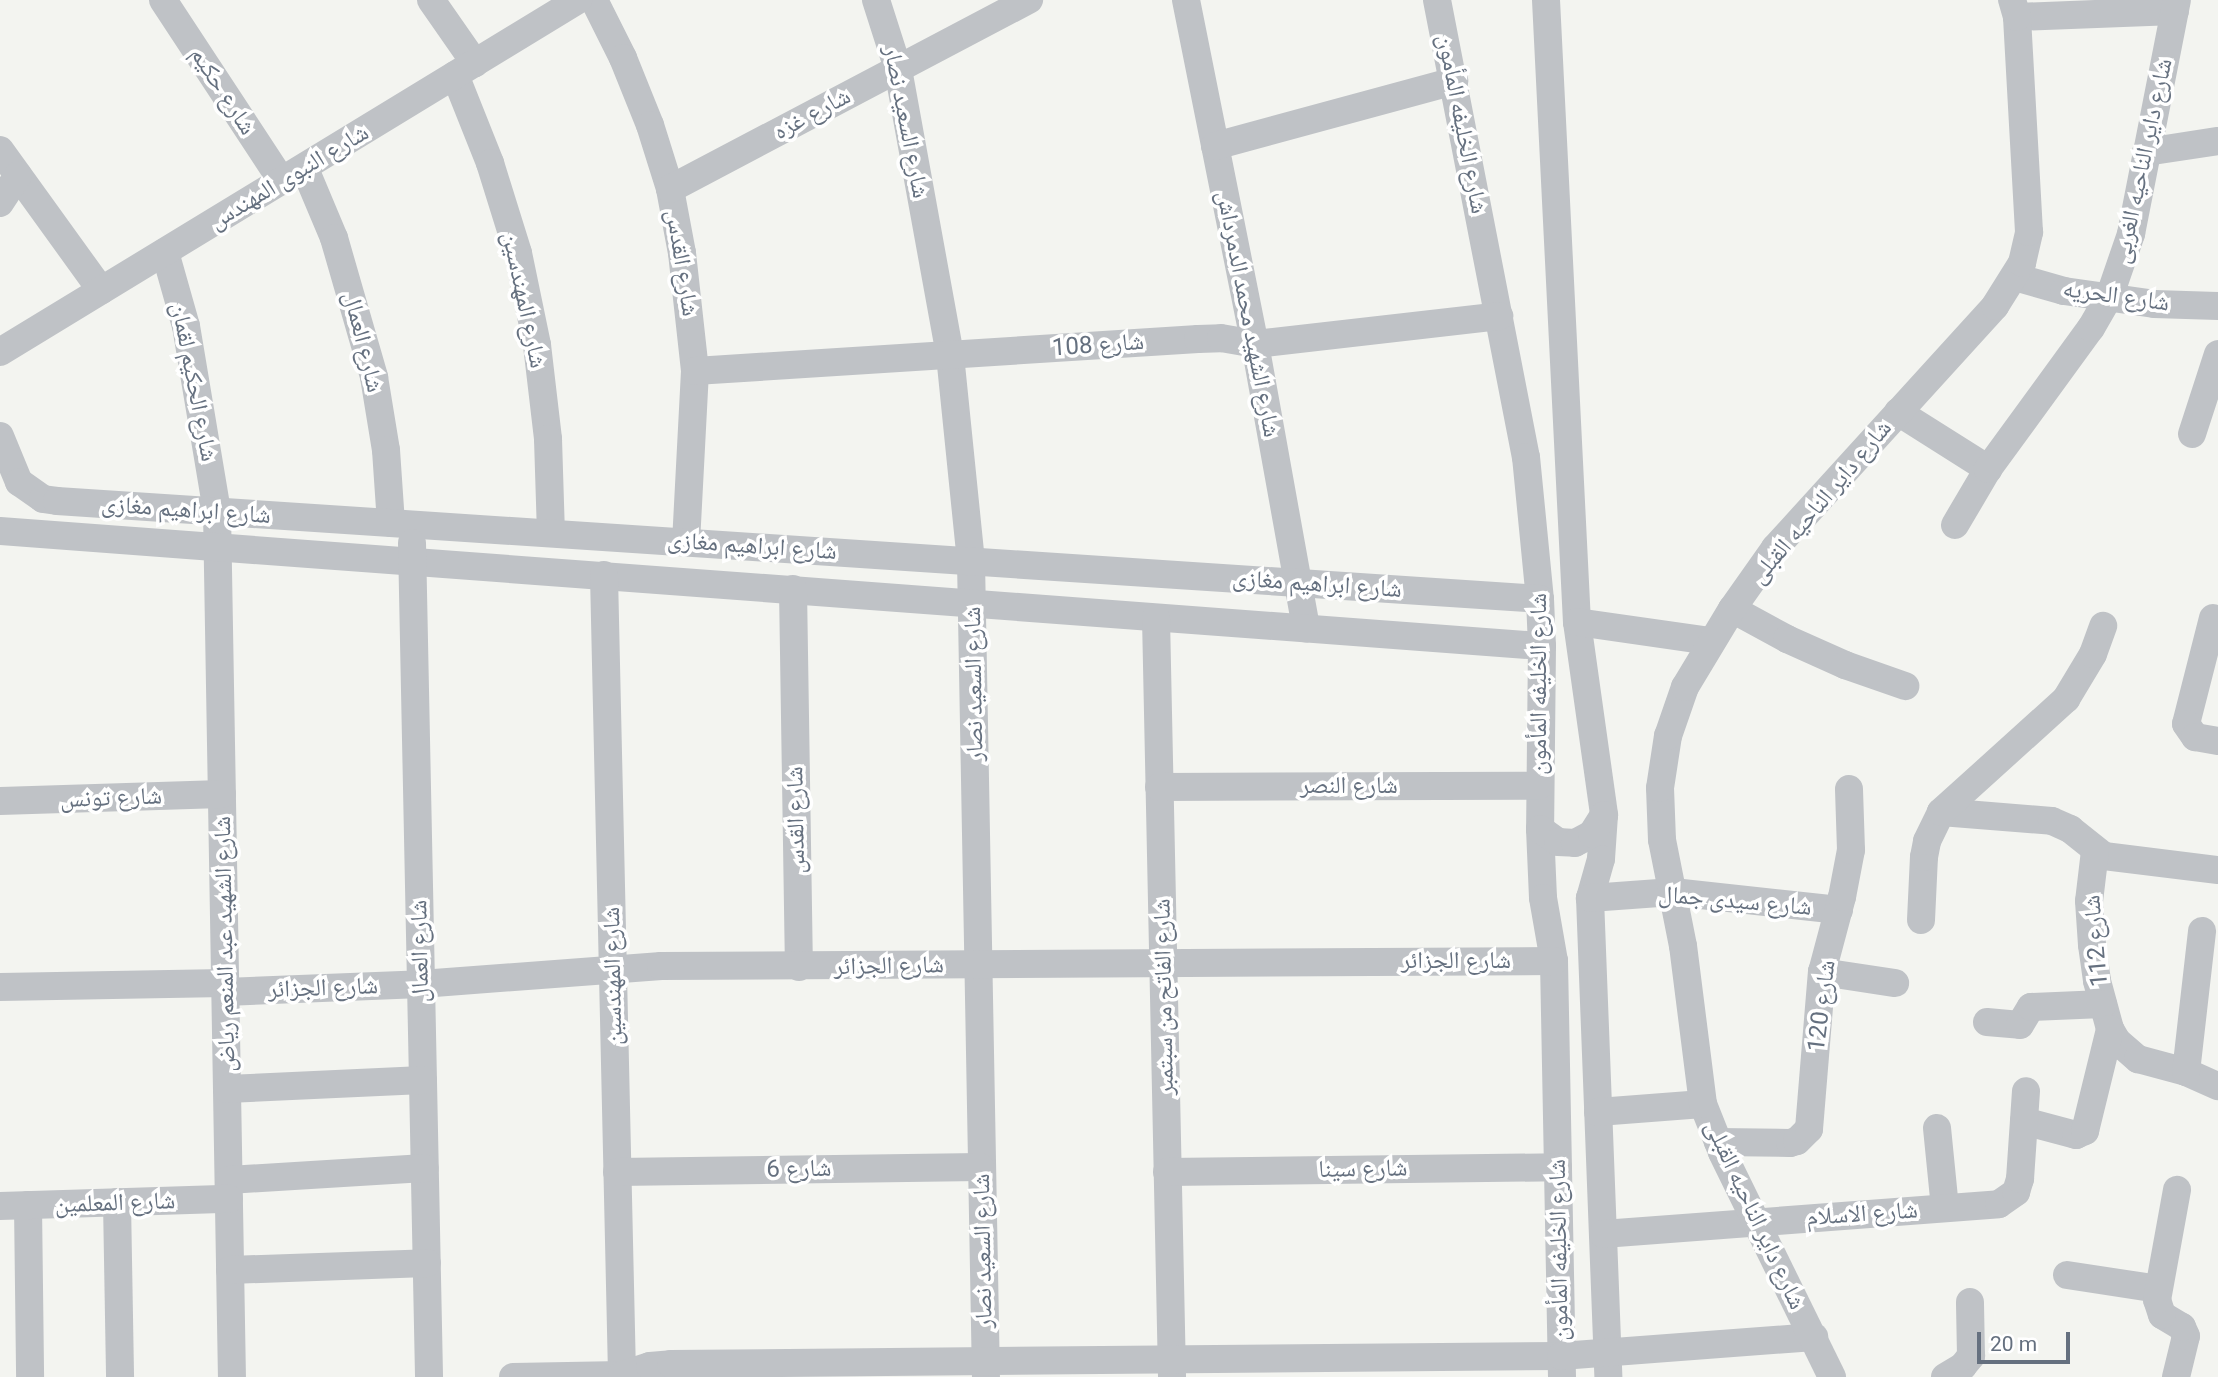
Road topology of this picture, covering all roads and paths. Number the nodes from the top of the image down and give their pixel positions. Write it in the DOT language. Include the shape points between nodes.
graph roads {
  1 [pos="163,0"];
  2 [pos="431,0"];
  3 [pos="578,0"];
  4 [pos="594,0"];
  5 [pos="876,0"];
  6 [pos="1029,0"];
  7 [pos="1186,0"];
  8 [pos="1437,0"];
  9 [pos="1546,0"];
  10 [pos="2176,6"];
  11 [pos="2014,9"];
  12 [pos="465,69"];
  13 [pos="898,69"];
  14 [pos="1454,81"];
  15 [pos="2218,141"];
  16 [pos="1215,146"];
  17 [pos="0,150"];
  18 [pos="2147,152"];
  19 [pos="18,175"];
  20 [pos="293,175"];
  21 [pos="670,189"];
  22 [pos="0,203"];
  23 [pos="165,252"];
  24 [pos="2015,278"];
  25 [pos="101,290"];
  26 [pos="2110,295"];
  27 [pos="2218,306"];
  28 [pos="1499,316"];
  29 [pos="1255,344"];
  30 [pos="0,352"];
  31 [pos="2218,354"];
  32 [pos="950,355"];
  33 [pos="695,370"];
  34 [pos="1898,412"];
  35 [pos="2192,434"];
  36 [pos="0,436"];
  37 [pos="1988,469"];
  38 [pos="217,512"];
  39 [pos="401,524"];
  40 [pos="1955,525"];
  41 [pos="0,531"];
  42 [pos="551,533"];
  43 [pos="686,541"];
  44 [pos="217,546"];
  45 [pos="412,561"];
  46 [pos="971,561"];
  47 [pos="604,575"];
  48 [pos="1298,583"];
  49 [pos="793,589"];
  50 [pos="1540,599"];
  51 [pos="973,603"];
  52 [pos="1732,609"];
  53 [pos="1156,618"];
  54 [pos="2213,618"];
  55 [pos="1577,622"];
  56 [pos="2103,626"];
  57 [pos="1306,628"];
  58 [pos="1711,641"];
  59 [pos="1542,646"];
  60 [pos="1905,686"];
  61 [pos="2218,741"];
  62 [pos="1539,786"];
  63 [pos="1159,787"];
  64 [pos="1849,789"];
  65 [pos="222,794"];
  66 [pos="0,801"];
  67 [pos="1941,812"];
  68 [pos="1604,815"];
  69 [pos="1540,829"];
  70 [pos="2095,851"];
  71 [pos="2218,870"];
  72 [pos="1673,891"];
  73 [pos="1590,898"];
  74 [pos="1839,910"];
  75 [pos="1921,920"];
  76 [pos="2202,931"];
  77 [pos="1554,961"];
  78 [pos="1163,963"];
  79 [pos="978,964"];
  80 [pos="799,967"];
  81 [pos="613,972"];
  82 [pos="1822,972"];
  83 [pos="1895,983"];
  84 [pos="421,984"];
  85 [pos="0,987"];
  86 [pos="225,987"];
  87 [pos="2106,1017"];
  88 [pos="1987,1023"];
  89 [pos="2186,1072"];
  90 [pos="423,1080"];
  91 [pos="2218,1086"];
  92 [pos="227,1088"];
  93 [pos="2026,1091"];
  94 [pos="1703,1104"];
  95 [pos="1598,1112"];
  96 [pos="2024,1121"];
  97 [pos="1937,1128"];
  98 [pos="1718,1142"];
  99 [pos="980,1167"];
  100 [pos="1558,1167"];
  101 [pos="425,1168"];
  102 [pos="617,1171"];
  103 [pos="1167,1172"];
  104 [pos="2177,1189"];
  105 [pos="229,1190"];
  106 [pos="117,1202"];
  107 [pos="28,1205"];
  108 [pos="0,1206"];
  109 [pos="1945,1208"];
  110 [pos="1757,1222"];
  111 [pos="1602,1234"];
  112 [pos="427,1263"];
  113 [pos="230,1270"];
  114 [pos="2067,1275"];
  115 [pos="2158,1289"];
  116 [pos="1970,1302"];
  117 [pos="1814,1337"];
  118 [pos="1607,1365"];
  119 [pos="1562,1366"];
  120 [pos="1364,1367"];
  121 [pos="1172,1368"];
  122 [pos="986,1369"];
  123 [pos="808,1370"];
  124 [pos="622,1376"];
  125 [pos="30,1377"];
  126 [pos="120,1377"];
  127 [pos="232,1377"];
  128 [pos="429,1377"];
  129 [pos="513,1377"];
  130 [pos="527,1377"];
  131 [pos="1832,1377"];
  132 [pos="1945,1377"];
  133 [pos="2176,1377"];
  1 -- 20 [label="street, شارع حكيم"];
  2 -- 12 [label="street, شارع المهندسين"];
  3 -- 12 [label="street, شارع النبوى المهندس"];
  4 -- 21 [label="street, شارع القدس" via="636,92"];
  5 -- 13 [label="street, شارع السعيد نصار"];
  6 -- 13 [label="street, شارع غزه"];
  7 -- 16 [label="street, شارع الشهيد محمد الدمرداش"];
  8 -- 14 [label="street, شارع الخليفه المأمون"];
  9 -- 55 [label="street, شارع الخليفه المأمون"];
  10 -- 11 [label="street"];
  10 -- 18 [label="street, شارع داير الناحيه الغربى"];
  11 -- 24 [label="street, شارع داير الناحيه القبلى" via="2029,232"];
  12 -- 20 [label="street, شارع النبوى المهندس"];
  12 -- 42 [label="street, شارع المهندسين" via="518,253 537,345"];
  13 -- 21 [label="street, شارع غزه"];
  13 -- 32 [label="street, شارع السعيد نصار"];
  14 -- 16 [label="street"];
  14 -- 28 [label="street, شارع الخليفه المأمون"];
  15 -- 18 [label="street"];
  16 -- 29 [label="street, شارع الشهيد محمد الدمرداش"];
  17 -- 19 [label="street"];
  18 -- 26 [label="street, شارع داير الناحيه الغربى" via="2131,234"];
  19 -- 22 [label="street"];
  19 -- 25 [label="street"];
  20 -- 23 [label="street, شارع النبوى المهندس"];
  20 -- 39 [label="street, شارع العمال" via="334,239 374,377"];
  21 -- 33 [label="street, شارع القدس" via="691,311"];
  23 -- 25 [label="street, شارع النبوى المهندس"];
  23 -- 38 [label="street, شارع الحكيم لقمان" via="186,327"];
  24 -- 26 [label="street, شارع الحريه"];
  24 -- 34 [label="street, شارع داير الناحيه القبلى"];
  25 -- 30 [label="street, شارع النبوى المهندس"];
  26 -- 27 [label="street, شارع الحريه" via="2154,304"];
  26 -- 37 [label="street, شارع داير الناحيه الغربى"];
  28 -- 29 [label="street, شارع 108"];
  28 -- 50 [label="street, شارع الخليفه المأمون" via="1526,457"];
  29 -- 32 [label="street, شارع 108" via="1221,338"];
  29 -- 48 [label="street, شارع الشهيد محمد الدمرداش"];
  31 -- 35 [label="street"];
  32 -- 33 [label="street, شارع 108"];
  32 -- 46 [label="street, شارع السعيد نصار"];
  33 -- 43 [label="street, شارع القدس"];
  34 -- 37 [label="street"];
  34 -- 52 [label="street, شارع داير الناحيه القبلى" via="1775,548"];
  36 -- 38 [label="street, شارع ابراهيم مغازى" via="19,482 43,499"];
  37 -- 40 [label="street, شارع داير الناحيه الغربى"];
  38 -- 39 [label="street, شارع ابراهيم مغازى"];
  38 -- 44 [label="street, شارع الشهيد عبد المنعم رياض"];
  39 -- 42 [label="street, شارع ابراهيم مغازى"];
  39 -- 45 [label="street, شارع العمال"];
  41 -- 44 [label="street, شارع ابراهيم مغازى"];
  42 -- 43 [label="street, شارع ابراهيم مغازى"];
  43 -- 46 [label="street, شارع ابراهيم مغازى"];
  44 -- 45 [label="street, شارع ابراهيم مغازى"];
  44 -- 65 [label="street, شارع الشهيد عبد المنعم رياض"];
  45 -- 47 [label="street, شارع ابراهيم مغازى"];
  45 -- 84 [label="street, شارع العمال"];
  46 -- 48 [label="street, شارع ابراهيم مغازى"];
  46 -- 51 [label="street, شارع السعيد نصار"];
  47 -- 49 [label="street, شارع ابراهيم مغازى"];
  47 -- 81 [label="street, شارع المهندسين"];
  48 -- 50 [label="street, شارع ابراهيم مغازى"];
  48 -- 57 [label="street, شارع الشهيد محمد الدمرداش"];
  49 -- 51 [label="street, شارع ابراهيم مغازى"];
  49 -- 80 [label="street, شارع القدس"];
  50 -- 59 [label="street, شارع الخليفه المأمون"];
  51 -- 53 [label="street, شارع ابراهيم مغازى"];
  51 -- 79 [label="street, شارع السعيد نصار"];
  52 -- 58 [label="street, شارع داير الناحيه القبلى"];
  52 -- 60 [label="street" via="1799,645"];
  53 -- 57 [label="street, شارع ابراهيم مغازى"];
  53 -- 63 [label="street, شارع الفاتح من سبتمبر"];
  54 -- 61 [label="street" via="2186,724 2194,737"];
  55 -- 58 [label="street"];
  55 -- 68 [label="street, شارع الخليفه المأمون"];
  56 -- 67 [label="street" via="2093,654 2066,699"];
  57 -- 59 [label="street, شارع ابراهيم مغازى"];
  58 -- 72 [label="street, شارع داير الناحيه القبلى" via="1685,687 1668,736 1660,788 1662,840"];
  59 -- 62 [label="street, شارع الخليفه المأمون"];
  62 -- 63 [label="street, شارع النصر"];
  62 -- 69 [label="street, شارع الخليفه المأمون"];
  63 -- 78 [label="street, شارع الفاتح من سبتمبر"];
  64 -- 74 [label="street, شارع 120" via="1851,850"];
  65 -- 66 [label="street, شارع تونس"];
  65 -- 86 [label="street, شارع الشهيد عبد المنعم رياض"];
  67 -- 70 [label="street" via="2052,821 2070,829"];
  67 -- 75 [label="street" via="1924,857"];
  68 -- 69 [label="street" via="1592,834 1575,842 1558,842"];
  68 -- 73 [label="street, شارع الخليفه المأمون" via="1601,859"];
  69 -- 77 [label="street, شارع الخليفه المأمون" via="1543,898"];
  70 -- 71 [label="street" via="2112,859"];
  70 -- 87 [label="street, شارع 112" via="2089,901 2093,957"];
  72 -- 73 [label="street, شارع سيدى جمال"];
  72 -- 74 [label="street, شارع سيدى جمال"];
  72 -- 94 [label="street, شارع داير الناحيه القبلى"];
  73 -- 95 [label="street, شارع الخليفه المأمون"];
  74 -- 82 [label="street, شارع 120"];
  76 -- 89 [label="street"];
  77 -- 78 [label="street, شارع الجزائر"];
  77 -- 100 [label="street, شارع الخليفه المأمون"];
  78 -- 79 [label="street, شارع الجزائر"];
  78 -- 103 [label="street, شارع الفاتح من سبتمبر"];
  79 -- 80 [label="street, شارع الجزائر"];
  79 -- 99 [label="street, شارع السعيد نصار"];
  80 -- 81 [label="street, شارع الجزائر" via="661,967"];
  81 -- 84 [label="street, شارع الجزائر"];
  81 -- 102 [label="street, شارع المهندسين"];
  82 -- 83 [label="street"];
  82 -- 98 [label="street, شارع 120" via="1809,1129 1790,1143"];
  84 -- 86 [label="street, شارع الجزائر"];
  84 -- 90 [label="street, شارع العمال"];
  85 -- 86 [label="street, شارع الجزائر"];
  86 -- 92 [label="street, شارع الشهيد عبد المنعم رياض"];
  87 -- 88 [label="street" via="2031,1007 2020,1025"];
  87 -- 89 [label="street, شارع 112" via="2117,1041 2138,1059"];
  87 -- 96 [label="street, شارع 112" via="2085,1131 2076,1135"];
  89 -- 91 [label="street, شارع 112"];
  90 -- 92 [label="street"];
  90 -- 101 [label="street, شارع العمال"];
  92 -- 105 [label="street, شارع الشهيد عبد المنعم رياض"];
  93 -- 96 [label="street, شارع الاسلام"];
  94 -- 95 [label="street"];
  94 -- 98 [label="street, شارع داير الناحيه القبلى"];
  95 -- 111 [label="street, شارع الخليفه المأمون"];
  96 -- 109 [label="street, شارع الاسلام" via="2020,1179 2011,1197 1999,1204"];
  97 -- 109 [label="street"];
  98 -- 110 [label="street, شارع داير الناحيه القبلى"];
  99 -- 102 [label="street, شارع 6"];
  99 -- 122 [label="street, شارع السعيد نصار"];
  100 -- 103 [label="street, شارع سينا"];
  100 -- 119 [label="street, شارع الخليفه المأمون"];
  101 -- 105 [label="street, شارع المعلمين"];
  101 -- 112 [label="street, شارع العمال"];
  102 -- 124 [label="street, شارع المهندسين"];
  103 -- 121 [label="street, شارع الفاتح من سبتمبر"];
  104 -- 115 [label="street"];
  105 -- 106 [label="street, شارع المعلمين"];
  105 -- 113 [label="street, شارع الشهيد عبد المنعم رياض"];
  106 -- 107 [label="street, شارع المعلمين"];
  106 -- 126 [label="street"];
  107 -- 108 [label="street, شارع المعلمين"];
  107 -- 125 [label="street"];
  109 -- 110 [label="street, شارع الاسلام"];
  110 -- 111 [label="street, شارع الاسلام"];
  110 -- 117 [label="street, شارع داير الناحيه القبلى"];
  111 -- 118 [label="street, شارع الخليفه المأمون"];
  112 -- 113 [label="street"];
  112 -- 128 [label="street, شارع العمال"];
  113 -- 127 [label="street, شارع الشهيد عبد المنعم رياض"];
  114 -- 115 [label="street"];
  115 -- 133 [label="street" via="2162,1314 2182,1327 2186,1336"];
  116 -- 132 [label="street" via="1971,1356"];
  117 -- 118 [label="street"];
  117 -- 131 [label="street, شارع داير الناحيه القبلى"];
  118 -- 119 [label="street"];
  119 -- 120 [label="street"];
  120 -- 121 [label="street"];
  121 -- 122 [label="street"];
  122 -- 123 [label="street"];
  123 -- 124 [label="street" via="660,1365"];
  124 -- 130 [label="street"];
  129 -- 130 [label="street"];
}
